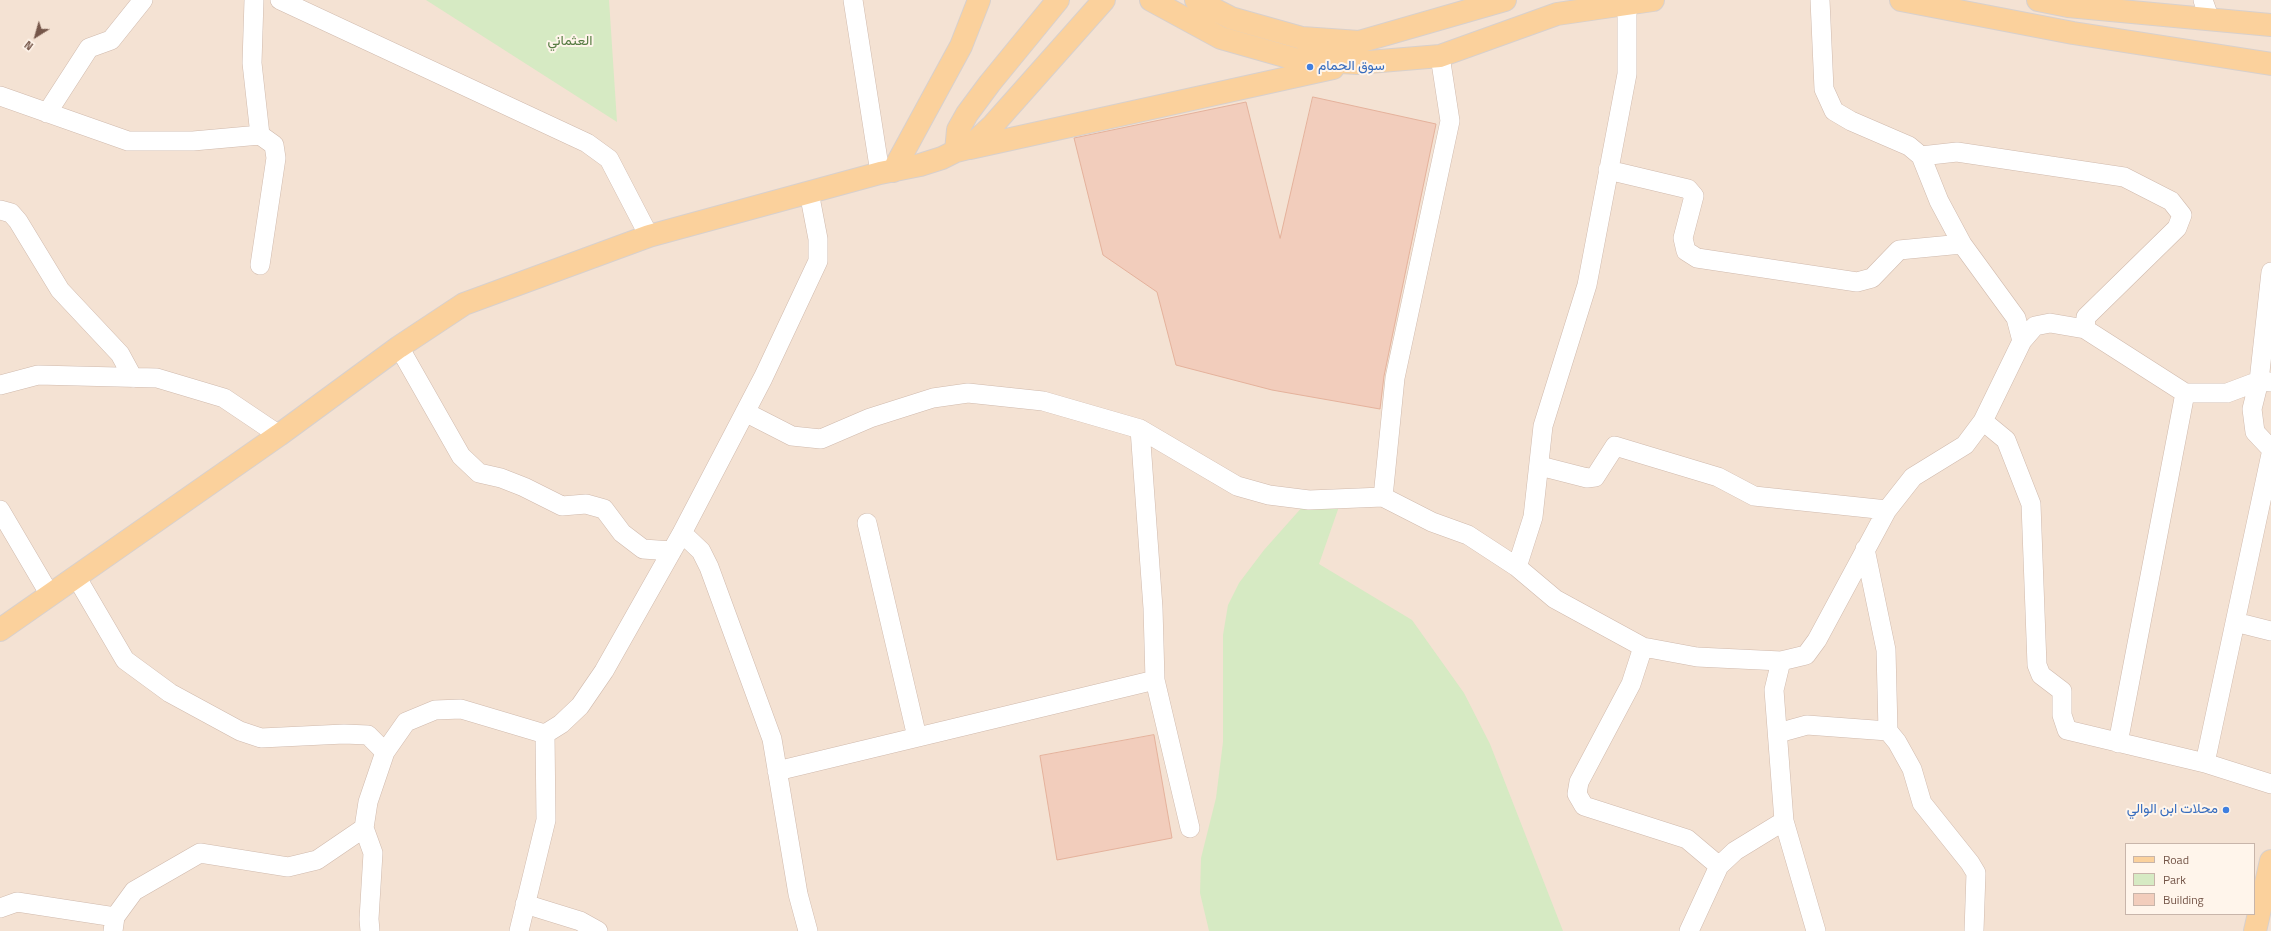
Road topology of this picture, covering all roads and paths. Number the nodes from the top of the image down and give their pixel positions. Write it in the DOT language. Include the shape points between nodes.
graph roads {
  1 [pos="143,0"];
  2 [pos="254,0"];
  3 [pos="280,0"];
  4 [pos="853,0"];
  5 [pos="979,0"];
  6 [pos="1058,0"];
  7 [pos="1104,0"];
  8 [pos="1151,0"];
  9 [pos="1196,0"];
  10 [pos="1505,0"];
  11 [pos="1653,0"];
  12 [pos="1820,0"];
  13 [pos="1900,0"];
  14 [pos="2038,0"];
  15 [pos="1627,2"];
  16 [pos="2206,10"];
  17 [pos="2271,25"];
  18 [pos="1440,56"];
  19 [pos="1357,63"];
  20 [pos="2271,64"];
  21 [pos="0,96"];
  22 [pos="47,113"];
  23 [pos="260,135"];
  24 [pos="962,150"];
  25 [pos="1921,156"];
  26 [pos="1608,170"];
  27 [pos="886,172"];
  28 [pos="809,192"];
  29 [pos="0,210"];
  30 [pos="649,236"];
  31 [pos="1962,244"];
  32 [pos="260,265"];
  33 [pos="2271,272"];
  34 [pos="2085,329"];
  35 [pos="2022,342"];
  36 [pos="398,347"];
  37 [pos="133,378"];
  38 [pos="2265,381"];
  39 [pos="0,384"];
  40 [pos="2185,393"];
  41 [pos="745,412"];
  42 [pos="1983,421"];
  43 [pos="1140,428"];
  44 [pos="279,435"];
  45 [pos="2271,449"];
  46 [pos="2271,454"];
  47 [pos="1540,466"];
  48 [pos="1383,497"];
  49 [pos="0,510"];
  50 [pos="1887,510"];
  51 [pos="867,523"];
  52 [pos="682,533"];
  53 [pos="1865,550"];
  54 [pos="672,551"];
  55 [pos="1517,567"];
  56 [pos="77,578"];
  57 [pos="50,595"];
  58 [pos="2235,622"];
  59 [pos="0,630"];
  60 [pos="2271,631"];
  61 [pos="1643,647"];
  62 [pos="1781,661"];
  63 [pos="1155,680"];
  64 [pos="1888,731"];
  65 [pos="1778,733"];
  66 [pos="545,734"];
  67 [pos="917,737"];
  68 [pos="2118,743"];
  69 [pos="385,752"];
  70 [pos="2205,763"];
  71 [pos="777,771"];
  72 [pos="2271,784"];
  73 [pos="1784,821"];
  74 [pos="364,828"];
  75 [pos="1190,828"];
  76 [pos="2271,861"];
  77 [pos="1720,866"];
  78 [pos="525,904"];
  79 [pos="0,908"];
  80 [pos="114,924"];
  81 [pos="804,930"];
  82 [pos="370,931"];
  83 [pos="519,931"];
  84 [pos="598,931"];
  85 [pos="1689,931"];
  86 [pos="1816,931"];
  87 [pos="1974,931"];
  88 [pos="2254,931"];
  1 -- 22 [label="street" via="111,40 89,48"];
  2 -- 23 [label="street" via="252,63"];
  3 -- 30 [label="street" via="587,143 609,159"];
  4 -- 27 [label="street"];
  5 -- 27 [label="main road" via="961,46"];
  6 -- 24 [label="main road" via="967,114 958,130"];
  7 -- 24 [label="main road" via="993,125"];
  8 -- 19 [label="main road" via="1221,38 1295,59"];
  9 -- 10 [label="main road" via="1231,18 1302,38 1359,42"];
  11 -- 15 [label="main road"];
  12 -- 25 [label="street" via="1824,89 1834,111 1909,146"];
  13 -- 20 [label="main road" via="2073,33"];
  14 -- 16 [label="main road" via="2068,6"];
  15 -- 18 [label="main road" via="1557,14"];
  15 -- 26 [label="street" via="1627,74"];
  16 -- 17 [label="main road"];
  18 -- 19 [label="main road"];
  18 -- 48 [label="street" via="1450,121 1396,378"];
  19 -- 24 [label="main road"];
  21 -- 22 [label="street"];
  22 -- 23 [label="street" via="128,141 193,141"];
  23 -- 32 [label="street" via="274,145 276,158"];
  24 -- 27 [label="main road" via="942,158"];
  25 -- 31 [label="street" via="1939,201"];
  25 -- 34 [label="street" via="1957,152 2124,177 2171,201 2182,215 2177,228 2086,317"];
  26 -- 31 [label="street" via="1688,189 1694,196 1683,238 1686,251 1697,258 1856,282 1872,278 1899,250"];
  26 -- 47 [label="street" via="1587,285 1543,426"];
  27 -- 28 [label="main road"];
  28 -- 30 [label="main road"];
  28 -- 41 [label="street" via="818,239 818,261"];
  29 -- 37 [label="street" via="11,213 18,221 60,290 120,354"];
  30 -- 36 [label="main road" via="464,304"];
  31 -- 35 [label="street" via="2016,318"];
  33 -- 38 [label="street"];
  34 -- 35 [label="street" via="2050,323 2035,326"];
  34 -- 40 [label="street"];
  35 -- 42 [label="street"];
  36 -- 44 [label="main road"];
  36 -- 54 [label="street" via="461,456 479,473 518,485 562,506 586,504 604,509 622,533 643,549"];
  37 -- 39 [label="street" via="38,375"];
  37 -- 44 [label="street" via="157,378 224,398"];
  38 -- 40 [label="street" via="2227,393"];
  38 -- 45 [label="street" via="2252,410 2255,432"];
  40 -- 68 [label="street"];
  41 -- 43 [label="street" via="792,436 821,439 877,416 933,398 968,393 1043,401"];
  41 -- 52 [label="street"];
  42 -- 50 [label="street" via="1965,445 1913,477"];
  42 -- 68 [label="street" via="2006,440 2032,504 2037,665 2041,675 2062,691 2062,715 2067,730"];
  43 -- 48 [label="street" via="1237,486 1269,496 1309,500"];
  43 -- 63 [label="street" via="1153,608"];
  44 -- 56 [label="main road"];
  46 -- 58 [label="street"];
  47 -- 50 [label="street" via="1587,478 1595,477 1615,446 1718,477 1754,496"];
  47 -- 55 [label="street" via="1533,517"];
  48 -- 55 [label="street" via="1432,522 1468,535"];
  49 -- 57 [label="street"];
  50 -- 53 [label="street"];
  51 -- 67 [label="street"];
  52 -- 54 [label="street"];
  52 -- 71 [label="street" via="701,551 709,567 772,739"];
  53 -- 62 [label="street" via="1817,640 1806,655"];
  53 -- 64 [label="street" via="1886,650"];
  54 -- 66 [label="street" via="596,683 580,706 561,724"];
  55 -- 61 [label="street" via="1555,598"];
  56 -- 57 [label="main road"];
  56 -- 69 [label="street" via="125,660 170,693 240,731 261,738 368,735"];
  57 -- 59 [label="main road"];
  58 -- 60 [label="street"];
  58 -- 70 [label="street"];
  61 -- 62 [label="street" via="1697,657"];
  61 -- 77 [label="street" via="1631,684 1579,782 1577,794 1584,806 1687,839"];
  62 -- 65 [label="street" via="1774,690"];
  63 -- 67 [label="street"];
  63 -- 75 [label="street"];
  64 -- 65 [label="street" via="1807,725"];
  64 -- 87 [label="street" via="1912,769 1922,803 1976,873"];
  65 -- 73 [label="street"];
  66 -- 69 [label="street" via="461,709 435,710 406,722"];
  66 -- 78 [label="street" via="546,820"];
  67 -- 71 [label="street"];
  68 -- 70 [label="street"];
  69 -- 74 [label="street" via="368,802"];
  70 -- 72 [label="street"];
  71 -- 81 [label="street"];
  73 -- 77 [label="street" via="1735,851"];
  73 -- 86 [label="street"];
  74 -- 80 [label="street" via="317,860 288,867 200,853 134,891"];
  74 -- 82 [label="street" via="373,852"];
  76 -- 88 [label="main road"];
  77 -- 85 [label="street"];
  78 -- 83 [label="street"];
  78 -- 84 [label="street" via="580,921"];
  79 -- 80 [label="street" via="17,902"];
}
